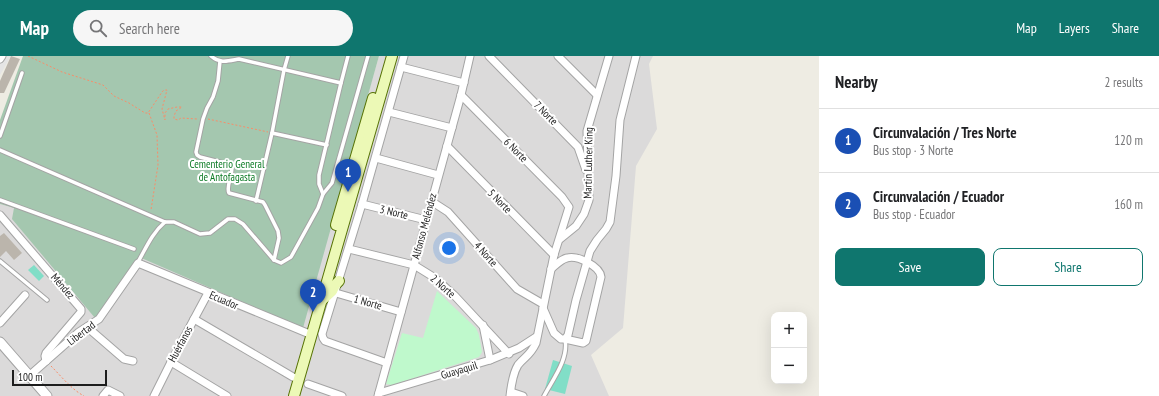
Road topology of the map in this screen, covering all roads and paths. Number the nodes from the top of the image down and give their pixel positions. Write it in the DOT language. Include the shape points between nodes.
graph roads {
  1 [pos="2,56"];
  2 [pos="28,56"];
  3 [pos="210,56"];
  4 [pos="288,56"];
  5 [pos="348,56"];
  6 [pos="368,56"];
  7 [pos="385,56"];
  8 [pos="392,56"];
  9 [pos="404,56"];
  10 [pos="470,56"];
  11 [pos="489,56"];
  12 [pos="558,56"];
  13 [pos="609,56"];
  14 [pos="636,56"];
  15 [pos="0,59"];
  16 [pos="220,62"];
  17 [pos="401,66"];
  18 [pos="284,70"];
  19 [pos="22,73"];
  20 [pos="341,83"];
  21 [pos="464,83"];
  22 [pos="461,94"];
  23 [pos="597,96"];
  24 [pos="389,112"];
  25 [pos="148,113"];
  26 [pos="203,119"];
  27 [pos="452,128"];
  28 [pos="272,133"];
  29 [pos="0,136"];
  30 [pos="327,145"];
  31 [pos="363,145"];
  32 [pos="446,146"];
  33 [pos="0,150"];
  34 [pos="378,150"];
  35 [pos="376,158"];
  36 [pos="438,175"];
  37 [pos="589,179"];
  38 [pos="323,194"];
  39 [pos="0,200"];
  40 [pos="256,201"];
  41 [pos="431,201"];
  42 [pos="362,204"];
  43 [pos="569,207"];
  44 [pos="0,215"];
  45 [pos="151,216"];
  46 [pos="426,220"];
  47 [pos="165,222"];
  48 [pos="560,239"];
  49 [pos="134,248"];
  50 [pos="349,248"];
  51 [pos="554,256"];
  52 [pos="274,260"];
  53 [pos="0,261"];
  54 [pos="138,263"];
  55 [pos="587,263"];
  56 [pos="414,265"];
  57 [pos="551,269"];
  58 [pos="339,281"];
  59 [pos="208,293"];
  60 [pos="336,293"];
  61 [pos="25,295"];
  62 [pos="46,300"];
  63 [pos="321,301"];
  64 [pos="543,306"];
  65 [pos="401,312"];
  66 [pos="194,319"];
  67 [pos="0,323"];
  68 [pos="483,325"];
  69 [pos="87,326"];
  70 [pos="308,334"];
  71 [pos="536,337"];
  72 [pos="565,339"];
  73 [pos="0,342"];
  74 [pos="508,354"];
  75 [pos="490,360"];
  76 [pos="46,361"];
  77 [pos="133,361"];
  78 [pos="171,362"];
  79 [pos="387,363"];
  80 [pos="29,376"];
  81 [pos="293,377"];
  82 [pos="308,384"];
  83 [pos="378,394"];
  84 [pos="510,394"];
  85 [pos="47,396"];
  86 [pos="84,396"];
  87 [pos="103,396"];
  88 [pos="120,396"];
  89 [pos="154,396"];
  90 [pos="228,396"];
  91 [pos="288,396"];
  92 [pos="294,396"];
  93 [pos="342,396"];
  94 [pos="523,396"];
  95 [pos="544,396"];
  1 -- 15 [label="street"];
  2 -- 25 [label="path" via="62,72 103,85 114,96"];
  3 -- 16 [label="lane"];
  4 -- 18 [label="lane"];
  5 -- 20 [label="lane"];
  6 -- 38 [label="lane" via="332,183"];
  7 -- 31 [label="main road"];
  8 -- 31 [label="main road"];
  9 -- 17 [label="street"];
  10 -- 21 [label="street, Alfonso Meléndez"];
  11 -- 37 [label="street, 7 Norte" via="578,146"];
  12 -- 23 [label="street"];
  13 -- 23 [label="street, Martin Luther King"];
  14 -- 55 [label="street" via="620,120 610,222 590,251"];
  16 -- 18 [label="lane" via="239,59"];
  16 -- 26 [label="lane" via="218,81"];
  17 -- 21 [label="street"];
  17 -- 24 [label="street"];
  18 -- 20 [label="lane"];
  18 -- 28 [label="lane"];
  19 -- 29 [label="lane"];
  20 -- 30 [label="lane"];
  21 -- 22 [label="street, Alfonso Meléndez"];
  22 -- 27 [label="street, Alfonso Meléndez"];
  22 -- 43 [label="street, 6 Norte"];
  23 -- 37 [label="street, Martin Luther King" via="586,131"];
  24 -- 27 [label="street"];
  24 -- 34 [label="street"];
  25 -- 26 [label="path" via="164,90 167,90 162,109 164,120 168,109 177,107 182,107 176,111 174,119"];
  25 -- 45 [label="path" via="157,135 158,160"];
  26 -- 28 [label="path"];
  26 -- 40 [label="lane" via="197,155 231,165 233,170 228,192"];
  27 -- 32 [label="street, Alfonso Meléndez"];
  28 -- 30 [label="lane"];
  28 -- 40 [label="lane"];
  30 -- 38 [label="lane" via="319,174"];
  31 -- 34 [label="street"];
  31 -- 63 [label="main road"];
  31 -- 70 [label="main road"];
  32 -- 36 [label="street, Alfonso Meléndez"];
  32 -- 51 [label="street, 5 Norte"];
  33 -- 45 [label="lane"];
  34 -- 35 [label="street"];
  35 -- 36 [label="street"];
  35 -- 42 [label="street"];
  36 -- 41 [label="street, Alfonso Meléndez"];
  37 -- 48 [label="street, Martin Luther King" via="589,200 584,214 576,226"];
  38 -- 52 [label="lane" via="291,257 281,263"];
  39 -- 49 [label="lane"];
  40 -- 52 [label="lane" via="263,202 278,231"];
  41 -- 46 [label="street, Alfonso Meléndez"];
  41 -- 64 [label="street, 4 Norte" via="448,212 518,289"];
  42 -- 46 [label="street, 3 Norte"];
  42 -- 50 [label="street"];
  43 -- 48 [label="street, Martin Luther King"];
  44 -- 76 [label="street, Méndez" via="81,309 46,353"];
  45 -- 47 [label="lane"];
  46 -- 56 [label="street, Alfonso Meléndez"];
  47 -- 52 [label="lane" via="174,222 200,234 210,233 228,219 235,219 243,224"];
  47 -- 54 [label="lane" via="151,238"];
  48 -- 51 [label="street, Martin Luther King"];
  50 -- 56 [label="street, 2 Norte"];
  50 -- 58 [label="street"];
  51 -- 57 [label="street, Martin Luther King"];
  53 -- 62 [label="lane"];
  54 -- 59 [label="street, Ecuador"];
  54 -- 69 [label="street, Libertad" via="99,319"];
  55 -- 57 [label="street" via="573,257 561,260"];
  55 -- 72 [label="street"];
  55 -- 72 [label="street" via="600,271 602,277 587,339 583,343"];
  56 -- 65 [label="street, Alfonso Meléndez"];
  56 -- 68 [label="street, 2 Norte" via="435,278"];
  57 -- 64 [label="street, Martin Luther King"];
  58 -- 60 [label="street"];
  58 -- 63 [label="main road"];
  59 -- 66 [label="street, Huérfanos"];
  59 -- 70 [label="street, Ecuador"];
  60 -- 65 [label="street, 1 Norte"];
  60 -- 79 [label="street" via="322,334 325,341"];
  61 -- 67 [label="street"];
  63 -- 70 [label="main road"];
  64 -- 71 [label="street, Martin Luther King"];
  64 -- 72 [label="street" via="554,333"];
  65 -- 79 [label="street, Alfonso Meléndez"];
  66 -- 78 [label="street, Huérfanos"];
  66 -- 81 [label="street"];
  68 -- 74 [label="street, 2 Norte"];
  68 -- 75 [label="street"];
  69 -- 76 [label="street, Libertad"];
  69 -- 77 [label="street" via="124,359"];
  70 -- 81 [label="main road"];
  70 -- 92 [label="main road"];
  71 -- 74 [label="street, Guayaquil"];
  71 -- 84 [label="street, Martin Luther King" via="532,352 515,370"];
  72 -- 95 [label="lane" via="564,359"];
  73 -- 80 [label="street"];
  74 -- 75 [label="street, Guayaquil"];
  75 -- 83 [label="street, Guayaquil"];
  76 -- 80 [label="street, Libertad"];
  76 -- 86 [label="path"];
  78 -- 89 [label="street, Huérfanos"];
  78 -- 90 [label="street"];
  79 -- 83 [label="street, Alfonso Meléndez"];
  80 -- 85 [label="street"];
  81 -- 91 [label="main road"];
  82 -- 93 [label="street"];
  84 -- 94 [label="street"];
  87 -- 88 [label="street" via="108,390"];
}
